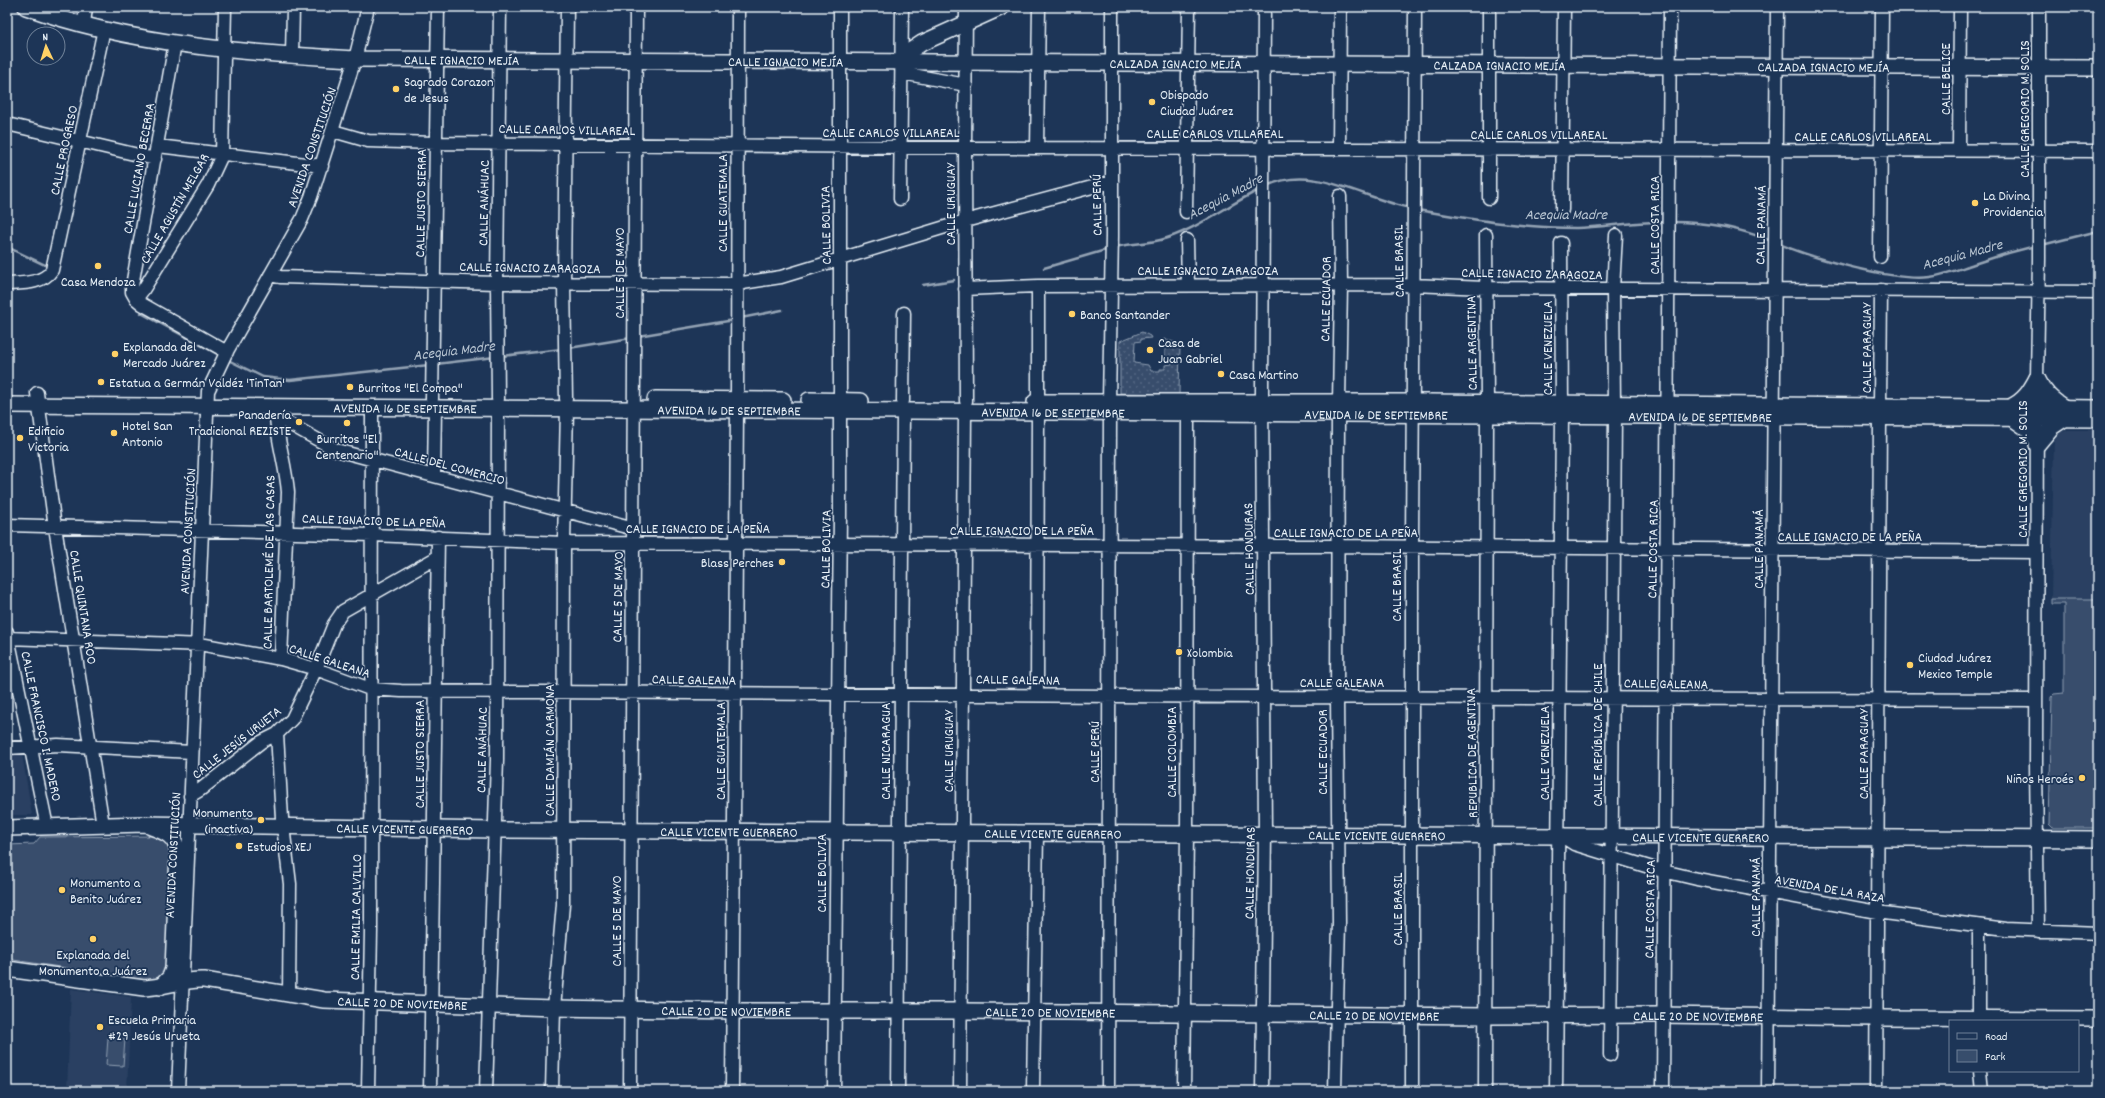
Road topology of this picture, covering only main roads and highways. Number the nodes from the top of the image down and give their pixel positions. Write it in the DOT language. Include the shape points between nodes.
graph roads {
  1 [pos="26,7"];
  2 [pos="1002,7"];
  3 [pos="902,67"];
  4 [pos="2098,68"];
  5 [pos="7,394"];
  6 [pos="37,398"];
  7 [pos="207,401"];
  8 [pos="434,403"];
  9 [pos="7,405"];
  10 [pos="1110,407"];
  11 [pos="1262,408"];
  12 [pos="2098,408"];
  13 [pos="2011,413"];
  14 [pos="2065,413"];
  15 [pos="2098,419"];
  16 [pos="144,824"];
  17 [pos="7,828"];
  18 [pos="2098,839"];
  19 [pos="7,969"];
  20 [pos="160,987"];
  21 [pos="1978,1020"];
  22 [pos="2098,1020"];
  1 -- 3 [label="main road, CALLE IGNACIO MEJÍA" via="104,29 175,43 292,56 355,59 840,63"];
  2 -- 3 [label="main road" via="922,43 910,51"];
  3 -- 4 [label="main road, CALZADA IGNACIO MEJÍA" via="966,63 1112,62"];
  5 -- 6 [label="main road, AVENIDA 16 DE SEPTIEMBRE"];
  6 -- 7 [label="main road, AVENIDA 16 DE SEPTIEMBRE"];
  6 -- 9 [label="main road, AVENIDA 16 DE SEPTIEMBRE"];
  7 -- 8 [label="main road, AVENIDA 16 DE SEPTIEMBRE"];
  7 -- 8 [label="main road, AVENIDA 16 DE SEPTIEMBRE" via="276,412"];
  8 -- 10 [label="main road, AVENIDA 16 DE SEPTIEMBRE"];
  10 -- 11 [label="main road, AVENIDA 16 DE SEPTIEMBRE"];
  10 -- 11 [label="main road, AVENIDA 16 DE SEPTIEMBRE" via="1188,413"];
  11 -- 13 [label="main road, AVENIDA 16 DE SEPTIEMBRE"];
  12 -- 14 [label="main road, AVENIDA 16 DE SEPTIEMBRE"];
  13 -- 14 [label="main road, AVENIDA 16 DE SEPTIEMBRE"];
  13 -- 14 [label="main road" via="2037,443"];
  13 -- 14 [label="main road" via="2026,397 2037,378 2044,392"];
  14 -- 15 [label="main road, AVENIDA 16 DE SEPTIEMBRE"];
  16 -- 17 [label="main road, CALLE VICENTE GUERRERO"];
  16 -- 18 [label="main road, CALLE VICENTE GUERRERO" via="564,831"];
  16 -- 20 [label="main road" via="166,832 177,846 173,969 170,977"];
  19 -- 20 [label="main road, CALLE 20 DE NOVIEMBRE" via="120,986"];
  20 -- 21 [label="main road, CALLE 20 DE NOVIEMBRE" via="192,979 324,1000 733,1012 961,1011 1486,1016 1610,1014"];
  21 -- 22 [label="main road, CALLE 20 DE NOVIEMBRE"];
}
